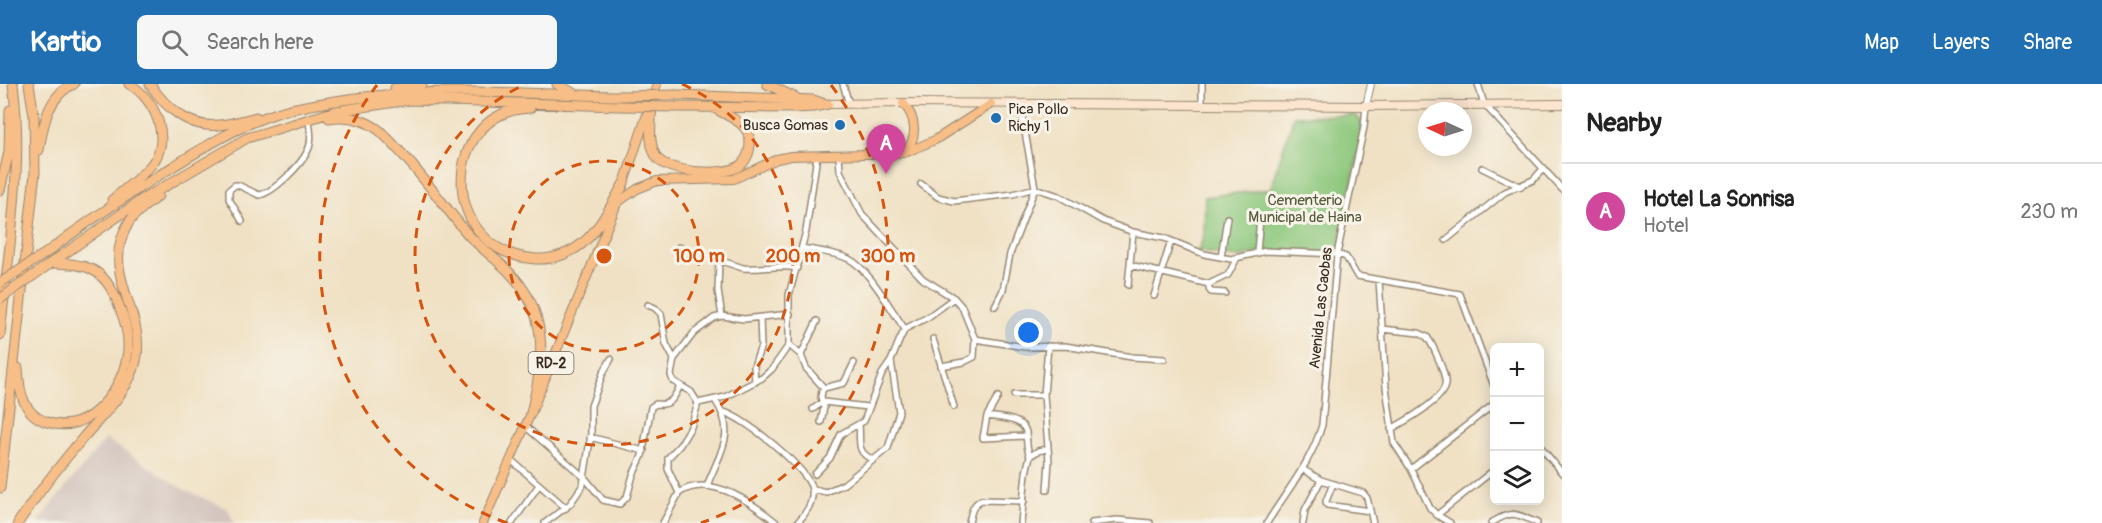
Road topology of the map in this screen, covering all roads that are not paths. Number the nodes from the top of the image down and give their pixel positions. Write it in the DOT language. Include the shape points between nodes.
graph roads {
  1 [pos="12,84"];
  2 [pos="29,84"];
  3 [pos="74,84"];
  4 [pos="129,84"];
  5 [pos="150,84"];
  6 [pos="422,84"];
  7 [pos="557,84"];
  8 [pos="657,84"];
  9 [pos="767,84"];
  10 [pos="843,84"];
  11 [pos="1202,84"];
  12 [pos="1371,84"];
  13 [pos="1478,84"];
  14 [pos="379,95"];
  15 [pos="577,95"];
  16 [pos="801,100"];
  17 [pos="652,101"];
  18 [pos="903,103"];
  19 [pos="565,104"];
  20 [pos="828,104"];
  21 [pos="849,104"];
  22 [pos="1020,104"];
  23 [pos="1484,104"];
  24 [pos="1562,104"];
  25 [pos="991,105"];
  26 [pos="1202,105"];
  27 [pos="1366,106"];
  28 [pos="712,107"];
  29 [pos="282,112"];
  30 [pos="309,120"];
  31 [pos="4,146"];
  32 [pos="904,153"];
  33 [pos="839,155"];
  34 [pos="817,156"];
  35 [pos="1482,168"];
  36 [pos="1544,168"];
  37 [pos="35,173"];
  38 [pos="180,177"];
  39 [pos="624,183"];
  40 [pos="921,184"];
  41 [pos="1521,187"];
  42 [pos="1035,188"];
  43 [pos="1562,189"];
  44 [pos="0,190"];
  45 [pos="617,203"];
  46 [pos="1227,218"];
  47 [pos="1260,218"];
  48 [pos="242,221"];
  49 [pos="86,222"];
  50 [pos="1133,232"];
  51 [pos="1446,240"];
  52 [pos="1171,241"];
  53 [pos="679,247"];
  54 [pos="802,248"];
  55 [pos="1257,252"];
  56 [pos="1337,254"];
  57 [pos="1221,257"];
  58 [pos="1237,258"];
  59 [pos="719,260"];
  60 [pos="51,263"];
  61 [pos="1130,265"];
  62 [pos="797,268"];
  63 [pos="1162,273"];
  64 [pos="1379,280"];
  65 [pos="0,283"];
  66 [pos="1209,284"];
  67 [pos="1128,285"];
  68 [pos="1225,293"];
  69 [pos="1154,296"];
  70 [pos="954,298"];
  71 [pos="0,299"];
  72 [pos="648,305"];
  73 [pos="995,306"];
  74 [pos="790,314"];
  75 [pos="722,316"];
  76 [pos="760,318"];
  77 [pos="817,321"];
  78 [pos="905,329"];
  79 [pos="1382,329"];
  80 [pos="0,334"];
  81 [pos="933,339"];
  82 [pos="975,339"];
  83 [pos="789,345"];
  84 [pos="1048,346"];
  85 [pos="16,350"];
  86 [pos="801,355"];
  87 [pos="610,359"];
  88 [pos="674,359"];
  89 [pos="1164,359"];
  90 [pos="891,361"];
  91 [pos="854,363"];
  92 [pos="941,366"];
  93 [pos="1490,375"];
  94 [pos="755,382"];
  95 [pos="680,386"];
  96 [pos="824,388"];
  97 [pos="1014,395"];
  98 [pos="1044,395"];
  99 [pos="998,397"];
  100 [pos="716,400"];
  101 [pos="823,402"];
  102 [pos="698,403"];
  103 [pos="868,407"];
  104 [pos="954,407"];
  105 [pos="1490,407"];
  106 [pos="813,409"];
  107 [pos="723,412"];
  108 [pos="531,413"];
  109 [pos="987,416"];
  110 [pos="821,422"];
  111 [pos="859,425"];
  112 [pos="525,426"];
  113 [pos="1391,429"];
  114 [pos="1026,436"];
  115 [pos="590,437"];
  116 [pos="1047,449"];
  117 [pos="644,451"];
  118 [pos="1543,451"];
  119 [pos="1030,456"];
  120 [pos="872,459"];
  121 [pos="511,460"];
  122 [pos="1411,469"];
  123 [pos="1304,470"];
  124 [pos="1490,473"];
  125 [pos="1562,473"];
  126 [pos="815,474"];
  127 [pos="585,478"];
  128 [pos="1321,480"];
  129 [pos="1333,484"];
  130 [pos="539,485"];
  131 [pos="707,486"];
  132 [pos="0,488"];
  133 [pos="813,489"];
  134 [pos="1047,490"];
  135 [pos="679,493"];
  136 [pos="1024,501"];
  137 [pos="566,508"];
  138 [pos="1370,511"];
  139 [pos="1437,515"];
  140 [pos="666,521"];
  141 [pos="18,523"];
  142 [pos="483,523"];
  143 [pos="512,523"];
  144 [pos="545,523"];
  145 [pos="777,523"];
  146 [pos="797,523"];
  147 [pos="969,523"];
  148 [pos="1023,523"];
  149 [pos="1091,523"];
  150 [pos="1150,523"];
  151 [pos="1267,523"];
  152 [pos="1303,523"];
  153 [pos="1373,523"];
  154 [pos="1450,523"];
  155 [pos="1491,523"];
  156 [pos="1537,523"];
  1 -- 31 [label="highway"];
  1 -- 80 [label="highway" via="18,140"];
  2 -- 37 [label="highway"];
  3 -- 37 [label="highway" via="59,94 46,117"];
  4 -- 49 [label="highway" via="145,97 157,118 157,156 152,165"];
  5 -- 29 [label="highway" via="160,100 179,116 199,124 217,126"];
  6 -- 14 [label="highway" via="390,89"];
  7 -- 15 [label="highway"];
  8 -- 17 [label="main road, RD-2"];
  9 -- 16 [label="highway"];
  10 -- 21 [label="street"];
  11 -- 26 [label="street"];
  12 -- 27 [label="street, Avenida Las Caobas"];
  13 -- 23 [label="street"];
  14 -- 15 [label="highway" via="456,91"];
  14 -- 29 [label="highway"];
  15 -- 16 [label="highway, bridge"];
  16 -- 20 [label="highway"];
  17 -- 28 [label="highway" via="654,151 666,165 685,171 729,170 747,157 750,138 741,124"];
  17 -- 39 [label="main road, RD-2"];
  18 -- 21 [label="main road"];
  18 -- 25 [label="main road"];
  18 -- 32 [label="main road" via="912,117 914,130 913,141"];
  19 -- 28 [label="highway, bridge"];
  19 -- 30 [label="highway" via="409,100 336,111"];
  19 -- 39 [label="highway" via="510,111 485,126 466,156 462,173 464,206 471,222 480,234 510,255 555,257 585,242"];
  20 -- 21 [label="main road"];
  20 -- 28 [label="highway" via="795,108"];
  22 -- 25 [label="main road"];
  22 -- 26 [label="main road"];
  22 -- 42 [label="street"];
  23 -- 24 [label="main road"];
  23 -- 27 [label="main road"];
  23 -- 36 [label="street"];
  25 -- 32 [label="main road" via="935,140"];
  26 -- 27 [label="main road"];
  27 -- 56 [label="street, Avenida Las Caobas"];
  29 -- 49 [label="highway" via="222,136"];
  30 -- 38 [label="highway" via="246,138"];
  30 -- 48 [label="street" via="307,153 275,187 259,195 238,185 229,190 228,199"];
  30 -- 108 [label="highway" via="348,117 380,130 468,235 519,284 534,312 541,344 540,376"];
  31 -- 44 [label="highway"];
  32 -- 33 [label="main road"];
  33 -- 34 [label="main road"];
  33 -- 70 [label="street" via="840,171 862,214 923,279"];
  34 -- 45 [label="main road" via="777,159 734,179 657,182 637,189"];
  34 -- 54 [label="street"];
  35 -- 41 [label="street"];
  36 -- 41 [label="street"];
  36 -- 43 [label="street"];
  37 -- 85 [label="highway"];
  38 -- 60 [label="highway"];
  38 -- 141 [label="highway" via="128,222 121,242 120,278 138,346 132,375"];
  39 -- 45 [label="main road, RD-2"];
  40 -- 42 [label="street" via="938,197 954,201"];
  41 -- 51 [label="street" via="1505,192"];
  42 -- 50 [label="street" via="1059,196 1103,222"];
  42 -- 73 [label="street"];
  45 -- 108 [label="main road, RD-2"];
  46 -- 57 [label="street"];
  47 -- 55 [label="street"];
  49 -- 65 [label="highway, bridge"];
  50 -- 52 [label="street"];
  50 -- 61 [label="street"];
  52 -- 57 [label="street"];
  52 -- 63 [label="street"];
  53 -- 59 [label="street"];
  54 -- 62 [label="street"];
  54 -- 78 [label="street" via="856,263"];
  55 -- 56 [label="street"];
  55 -- 58 [label="street"];
  56 -- 64 [label="street" via="1346,257 1358,276"];
  56 -- 123 [label="street, Avenida Las Caobas" via="1322,425"];
  57 -- 58 [label="street"];
  58 -- 66 [label="street" via="1228,275"];
  59 -- 62 [label="street" via="752,269 778,265"];
  59 -- 75 [label="street"];
  60 -- 71 [label="highway, bridge"];
  60 -- 85 [label="highway" via="85,266 106,279 126,326 128,356 124,370 98,411 86,420 59,426 31,412 24,401"];
  61 -- 63 [label="street"];
  61 -- 67 [label="street"];
  62 -- 74 [label="street" via="789,295"];
  63 -- 66 [label="street"];
  63 -- 69 [label="street"];
  64 -- 79 [label="street"];
  64 -- 93 [label="street" via="1460,294"];
  66 -- 68 [label="street" via="1211,292"];
  70 -- 78 [label="street"];
  70 -- 82 [label="street" via="962,307"];
  72 -- 88 [label="street" via="661,314 666,344"];
  74 -- 76 [label="street"];
  74 -- 83 [label="street"];
  75 -- 76 [label="street"];
  75 -- 88 [label="street" via="694,333"];
  76 -- 94 [label="street" via="761,346 754,366"];
  77 -- 86 [label="street"];
  78 -- 90 [label="street"];
  79 -- 113 [label="street"];
  79 -- 113 [label="street" via="1427,337 1446,382 1443,392 1416,415"];
  81 -- 92 [label="street"];
  82 -- 84 [label="street" via="1025,347"];
  82 -- 92 [label="street" via="975,352 970,360"];
  83 -- 86 [label="street"];
  83 -- 94 [label="street" via="772,369"];
  84 -- 89 [label="street"];
  84 -- 98 [label="street"];
  85 -- 132 [label="highway"];
  86 -- 96 [label="street" via="806,368"];
  87 -- 115 [label="street" via="593,399"];
  88 -- 95 [label="street" via="670,375"];
  90 -- 103 [label="street"];
  90 -- 120 [label="street" via="899,412 891,443"];
  91 -- 96 [label="street" via="844,382"];
  92 -- 104 [label="street"];
  94 -- 100 [label="street"];
  95 -- 102 [label="street" via="692,392"];
  95 -- 117 [label="street" via="671,402 651,407"];
  96 -- 101 [label="street"];
  97 -- 98 [label="street"];
  98 -- 116 [label="street"];
  99 -- 109 [label="street"];
  100 -- 102 [label="street"];
  100 -- 107 [label="street"];
  101 -- 103 [label="street"];
  101 -- 106 [label="street"];
  101 -- 110 [label="street"];
  102 -- 135 [label="street" via="691,427 668,458 668,469"];
  103 -- 111 [label="street"];
  105 -- 122 [label="street"];
  107 -- 131 [label="street" via="727,438"];
  107 -- 133 [label="street" via="777,448"];
  108 -- 112 [label="main road, RD-2"];
  109 -- 114 [label="street" via="1022,424"];
  109 -- 114 [label="street" via="984,438"];
  111 -- 120 [label="street" via="860,450"];
  111 -- 126 [label="street" via="841,434 830,458"];
  112 -- 121 [label="main road, RD-2"];
  112 -- 127 [label="street"];
  113 -- 122 [label="street" via="1394,443"];
  114 -- 119 [label="street"];
  115 -- 117 [label="street"];
  115 -- 127 [label="street"];
  116 -- 119 [label="street"];
  116 -- 134 [label="street"];
  117 -- 127 [label="street" via="627,497 620,504 603,500"];
  118 -- 125 [label="street"];
  119 -- 136 [label="street"];
  120 -- 133 [label="street" via="844,484 826,492"];
  121 -- 130 [label="street"];
  121 -- 142 [label="main road, RD-2"];
  122 -- 139 [label="street"];
  123 -- 128 [label="street"];
  123 -- 151 [label="street, Avenida Las Caobas"];
  124 -- 139 [label="street"];
  127 -- 137 [label="street"];
  128 -- 129 [label="street"];
  128 -- 152 [label="street" via="1305,510"];
  129 -- 138 [label="street" via="1363,493"];
  129 -- 138 [label="street" via="1327,505"];
  130 -- 137 [label="street"];
  130 -- 143 [label="street"];
  131 -- 135 [label="street"];
  131 -- 145 [label="street" via="750,502"];
  133 -- 146 [label="street" via="808,509"];
  135 -- 140 [label="street"];
  136 -- 147 [label="street" via="981,500 975,503"];
  136 -- 148 [label="street"];
  137 -- 144 [label="street"];
  138 -- 153 [label="street"];
  139 -- 154 [label="street"];
  149 -- 150 [label="street"];
  155 -- 156 [label="street" via="1516,513"];
}
